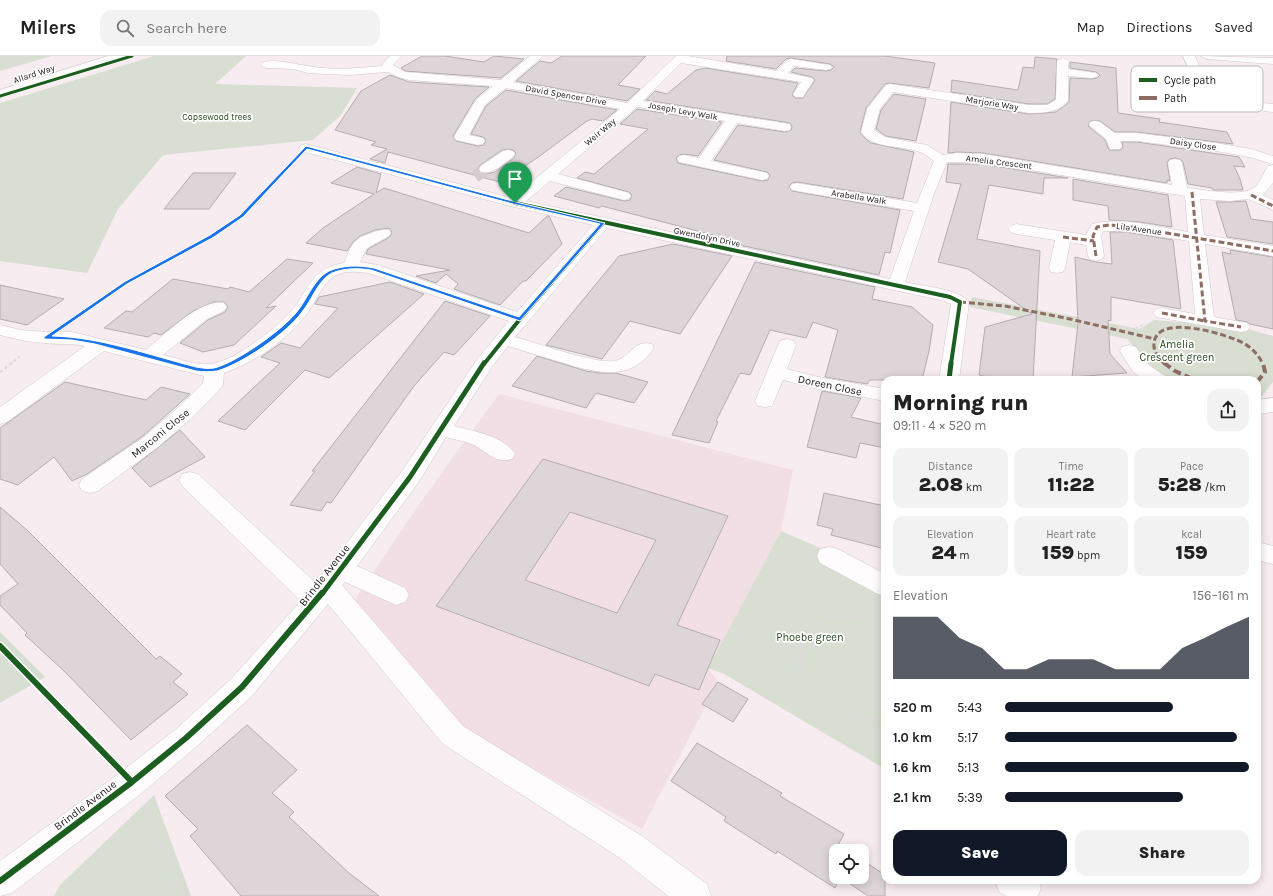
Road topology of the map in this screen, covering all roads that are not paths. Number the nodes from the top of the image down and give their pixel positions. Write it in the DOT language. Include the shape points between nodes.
graph roads {
  1 [pos="119,56"];
  2 [pos="396,56"];
  3 [pos="537,56"];
  4 [pos="1189,56"];
  5 [pos="1207,56"];
  6 [pos="680,57"];
  7 [pos="778,60"];
  8 [pos="1273,61"];
  9 [pos="791,62"];
  10 [pos="266,65"];
  11 [pos="1193,66"];
  12 [pos="826,67"];
  13 [pos="389,69"];
  14 [pos="780,75"];
  15 [pos="1092,75"];
  16 [pos="502,84"];
  17 [pos="0,92"];
  18 [pos="799,94"];
  19 [pos="632,105"];
  20 [pos="1263,107"];
  21 [pos="1273,108"];
  22 [pos="733,119"];
  23 [pos="1095,124"];
  24 [pos="786,127"];
  25 [pos="478,141"];
  26 [pos="306,148"];
  27 [pos="508,154"];
  28 [pos="684,159"];
  29 [pos="940,159"];
  30 [pos="1273,160"];
  31 [pos="703,162"];
  32 [pos="1175,163"];
  33 [pos="1273,169"];
  34 [pos="547,176"];
  35 [pos="762,176"];
  36 [pos="797,187"];
  37 [pos="459,188"];
  38 [pos="1186,191"];
  39 [pos="1251,194"];
  40 [pos="624,196"];
  41 [pos="515,203"];
  42 [pos="1273,206"];
  43 [pos="922,208"];
  44 [pos="603,223"];
  45 [pos="1016,229"];
  46 [pos="382,233"];
  47 [pos="1063,236"];
  48 [pos="1196,237"];
  49 [pos="1273,251"];
  50 [pos="350,267"];
  51 [pos="1057,268"];
  52 [pos="896,285"];
  53 [pos="218,307"];
  54 [pos="1162,312"];
  55 [pos="520,319"];
  56 [pos="1205,321"];
  57 [pos="1241,327"];
  58 [pos="0,330"];
  59 [pos="503,339"];
  60 [pos="101,344"];
  61 [pos="787,345"];
  62 [pos="645,348"];
  63 [pos="1129,351"];
  64 [pos="148,357"];
  65 [pos="215,369"];
  66 [pos="776,372"];
  67 [pos="950,376"];
  68 [pos="1152,376"];
  69 [pos="881,394"];
  70 [pos="765,401"];
  71 [pos="1273,405"];
  72 [pos="1261,406"];
  73 [pos="0,417"];
  74 [pos="441,429"];
  75 [pos="504,454"];
  76 [pos="190,480"];
  77 [pos="90,486"];
  78 [pos="1261,552"];
  79 [pos="1273,555"];
  80 [pos="829,556"];
  81 [pos="881,584"];
  82 [pos="329,586"];
  83 [pos="396,595"];
  84 [pos="0,881"];
  85 [pos="695,896"];
  1 -- 17 [label="street, Allard Way"];
  2 -- 13 [label="street" via="387,65"];
  3 -- 16 [label="street"];
  4 -- 11 [label="street"];
  5 -- 8 [label="street"];
  6 -- 14 [label="street"];
  6 -- 19 [label="street, Weir Way"];
  7 -- 9 [label="street"];
  9 -- 12 [label="street"];
  9 -- 14 [label="street"];
  10 -- 13 [label="street, David Spencer Drive" via="350,72"];
  13 -- 16 [label="street, David Spencer Drive" via="413,77 457,78"];
  14 -- 18 [label="street" via="808,80"];
  15 -- 29 [label="street, Marjorie Way" via="1063,66 1062,101 1059,105 1029,109 892,82 885,97 878,102 868,123 867,132 881,140 922,148"];
  16 -- 19 [label="street, David Spencer Drive"];
  16 -- 25 [label="street" via="480,103 461,137"];
  19 -- 22 [label="street, Joseph Levy Walk"];
  19 -- 34 [label="street, Weir Way"];
  20 -- 21 [label="street"];
  22 -- 24 [label="street, Joseph Levy Walk"];
  22 -- 31 [label="street, Joseph Levy Walk"];
  23 -- 30 [label="street, Daisy Close" via="1113,141 1137,137 1216,147"];
  26 -- 37 [label="street, Gwendolyn Drive"];
  27 -- 37 [label="street"];
  28 -- 31 [label="street"];
  29 -- 38 [label="street, Amelia Crescent" via="983,158"];
  29 -- 43 [label="street" via="940,165"];
  31 -- 35 [label="street"];
  32 -- 38 [label="street"];
  33 -- 39 [label="street" via="1258,192"];
  34 -- 40 [label="street"];
  34 -- 41 [label="street, Weir Way"];
  36 -- 43 [label="street, Arabella Walk"];
  37 -- 41 [label="street, Gwendolyn Drive"];
  38 -- 39 [label="street, Amelia Crescent" via="1231,196"];
  38 -- 48 [label="street"];
  39 -- 42 [label="street"];
  41 -- 44 [label="street, Gwendolyn Drive"];
  43 -- 52 [label="street"];
  44 -- 52 [label="street, Gwendolyn Drive"];
  44 -- 55 [label="street, Brindle Avenue"];
  45 -- 47 [label="street, Lila Avenue"];
  46 -- 50 [label="street" via="360,245"];
  47 -- 48 [label="street, Lila Avenue" via="1095,248 1093,236 1098,227 1109,225"];
  47 -- 51 [label="street"];
  48 -- 49 [label="street, Lila Avenue"];
  48 -- 56 [label="street"];
  50 -- 55 [label="street" via="372,269"];
  50 -- 65 [label="street" via="330,272 321,279 291,322 268,341 228,365"];
  52 -- 67 [label="street" via="950,297 960,302"];
  53 -- 64 [label="street" via="201,315"];
  54 -- 56 [label="street"];
  55 -- 59 [label="street, Brindle Avenue"];
  56 -- 57 [label="street"];
  58 -- 60 [label="street" via="21,335 72,338"];
  59 -- 62 [label="street" via="603,368 628,364"];
  59 -- 74 [label="street, Brindle Avenue"];
  60 -- 64 [label="street"];
  60 -- 73 [label="street"];
  61 -- 66 [label="street"];
  63 -- 68 [label="street" via="1140,368"];
  64 -- 65 [label="street" via="196,369"];
  65 -- 77 [label="street, Marconi Close" via="213,385 188,411 151,442"];
  66 -- 69 [label="street, Doreen Close" via="818,383"];
  66 -- 70 [label="street"];
  71 -- 72 [label="street"];
  74 -- 75 [label="street" via="481,440"];
  74 -- 82 [label="street, Brindle Avenue" via="410,477"];
  76 -- 82 [label="street"];
  78 -- 79 [label="street"];
  80 -- 81 [label="street"];
  82 -- 83 [label="street"];
  82 -- 84 [label="street, Brindle Avenue" via="242,687 186,738"];
  82 -- 85 [label="street" via="453,735 631,847"];
}
